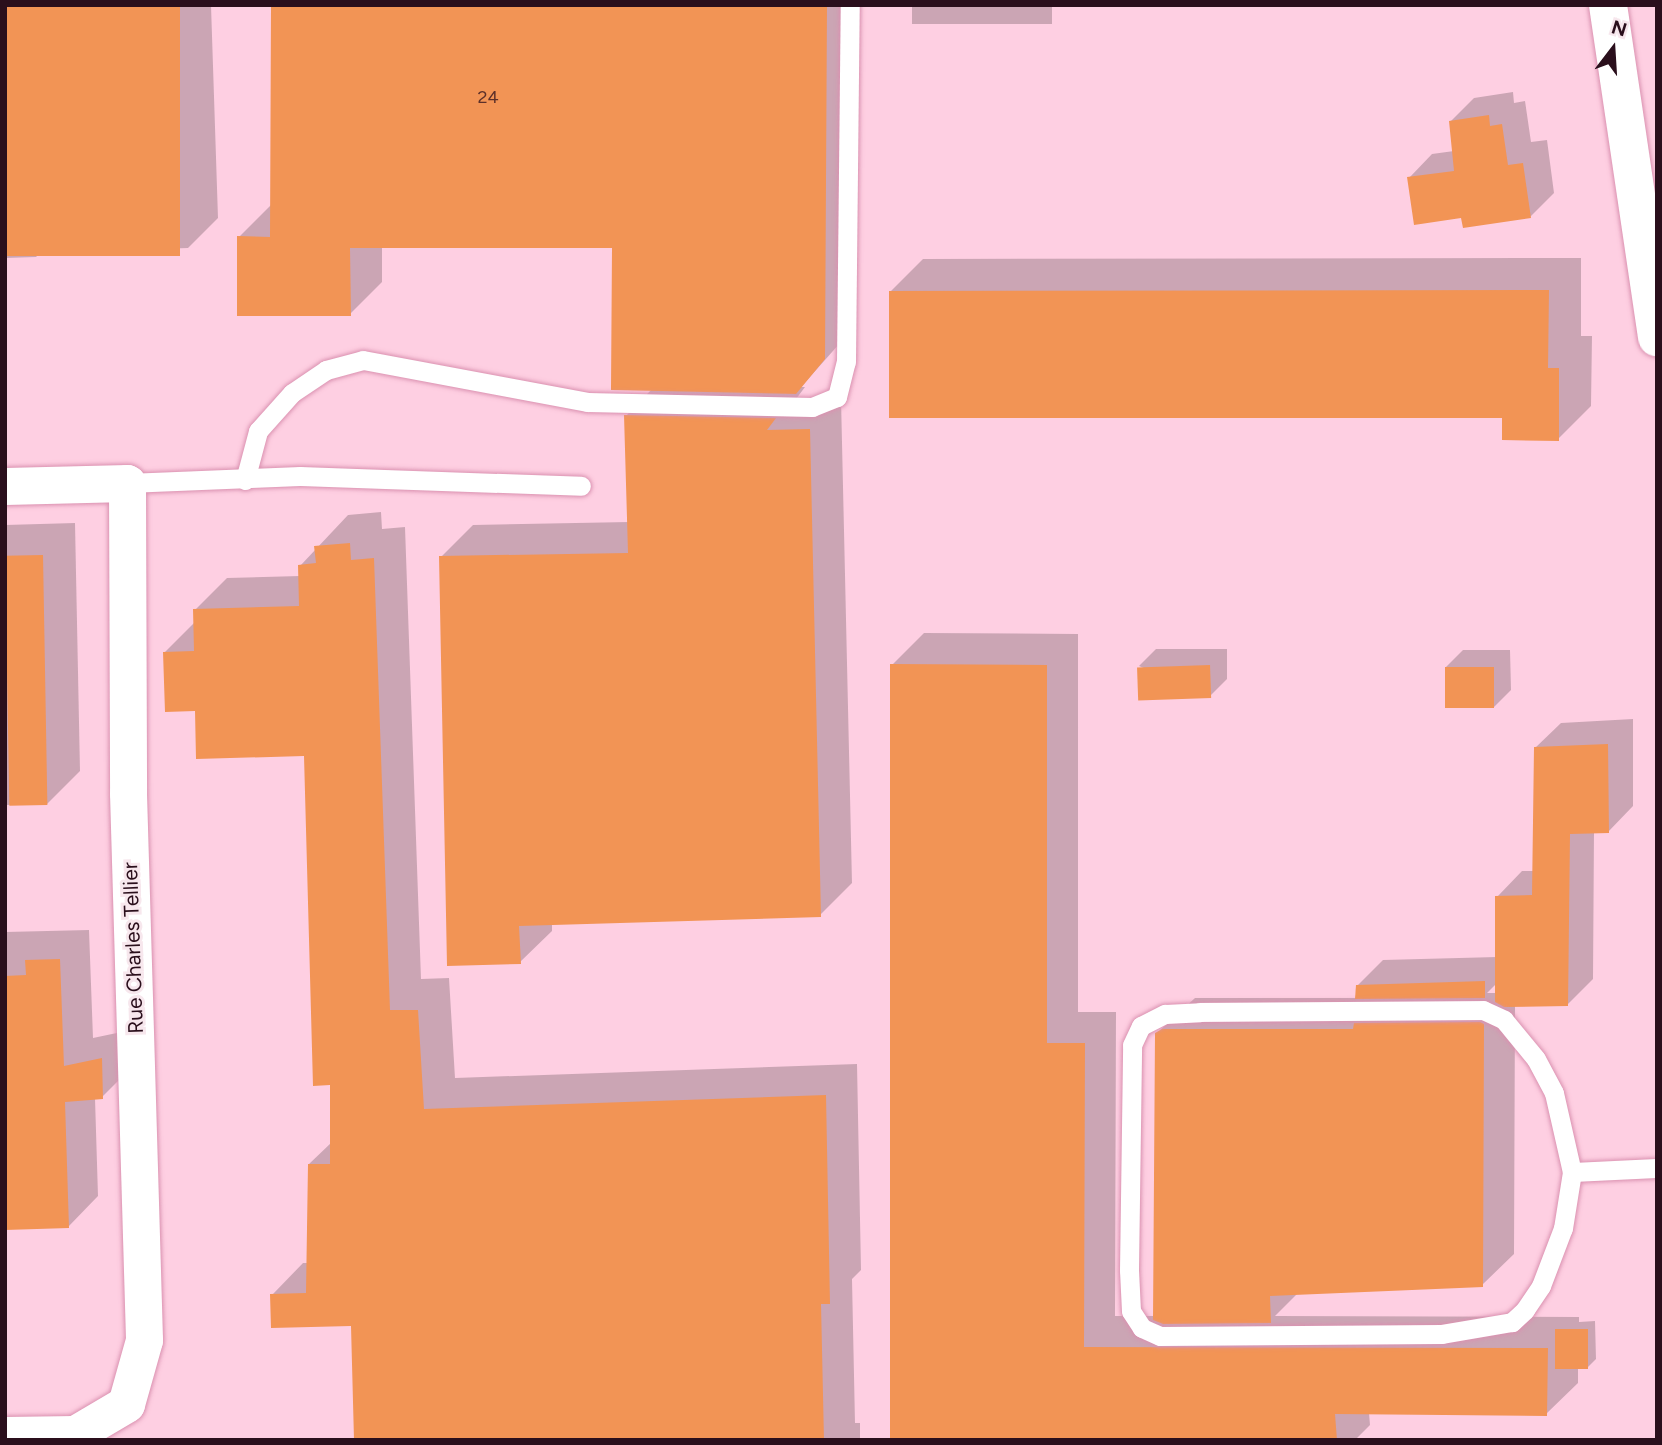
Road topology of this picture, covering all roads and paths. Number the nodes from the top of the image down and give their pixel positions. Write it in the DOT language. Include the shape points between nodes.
graph roads {
  1 [pos="850,5"];
  2 [pos="1608,5"];
  3 [pos="1657,337"];
  4 [pos="245,480"];
  5 [pos="127,483"];
  6 [pos="5,486"];
  7 [pos="581,486"];
  8 [pos="1657,1168"];
  9 [pos="1572,1172"];
  10 [pos="5,1435"];
  1 -- 4 [label="lane" via="846,362 837,397 812,407 587,402 363,360 326,370 292,393 258,431"];
  2 -- 3 [label="main road"];
  4 -- 5 [label="lane"];
  4 -- 7 [label="lane" via="300,476"];
  5 -- 6 [label="street"];
  5 -- 10 [label="street, Rue Charles Tellier" via="128,793 144,1340 126,1404 75,1434"];
  8 -- 9 [label="lane"];
  9 -- 9 [label="lane" via="1563,1228 1545,1276 1525,1310 1512,1322 1442,1334 1160,1336 1142,1328 1131,1311 1132,1045 1141,1026 1165,1014 1483,1010 1495,1014 1536,1059 1555,1093"];
}
